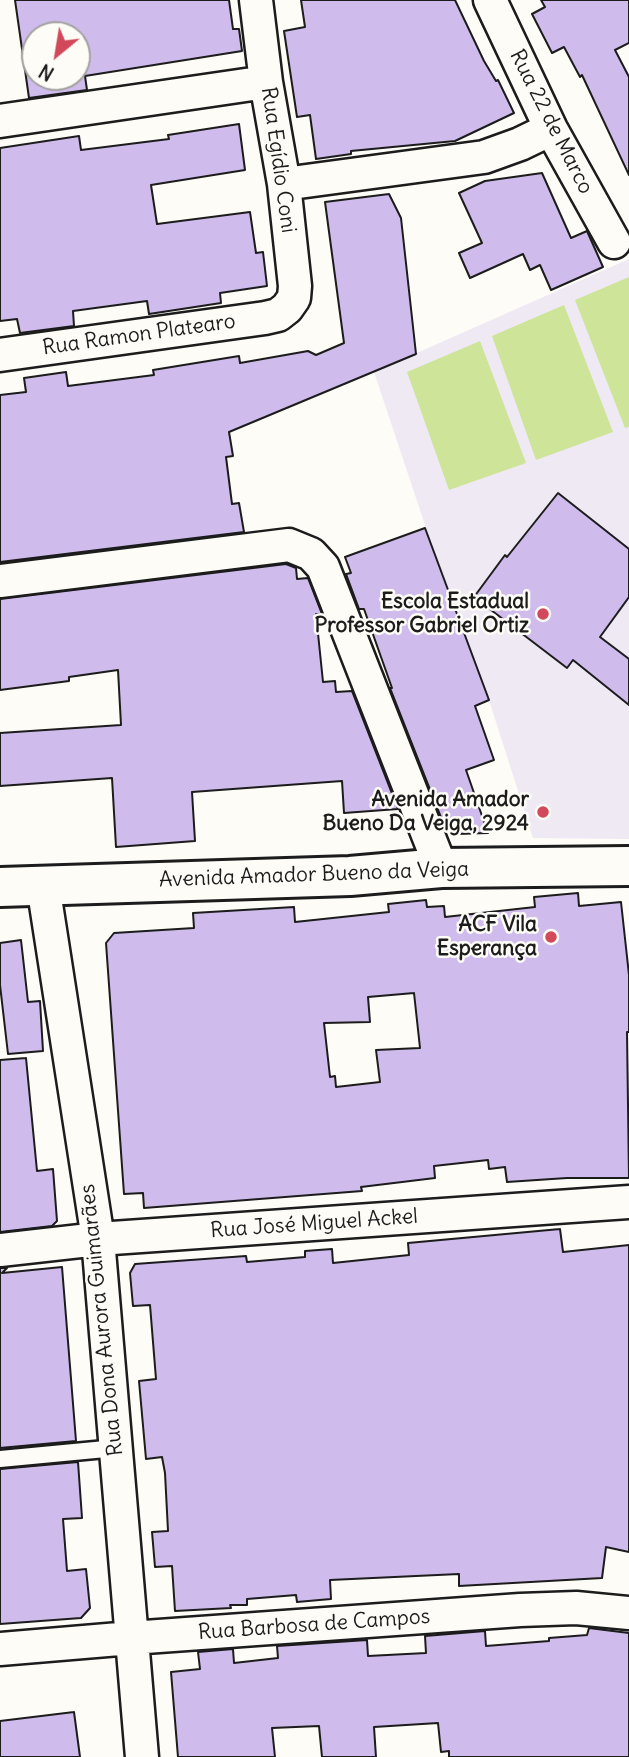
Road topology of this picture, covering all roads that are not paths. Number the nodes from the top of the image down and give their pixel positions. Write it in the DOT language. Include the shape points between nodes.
graph roads {
  1 [pos="256,0"];
  2 [pos="490,0"];
  3 [pos="267,82"];
  4 [pos="0,121"];
  5 [pos="551,129"];
  6 [pos="284,184"];
  7 [pos="614,242"];
  8 [pos="278,315"];
  9 [pos="0,355"];
  10 [pos="0,581"];
  11 [pos="629,866"];
  12 [pos="441,868"];
  13 [pos="43,885"];
  14 [pos="0,887"];
  15 [pos="629,1202"];
  16 [pos="98,1239"];
  17 [pos="0,1250"];
  18 [pos="116,1448"];
  19 [pos="0,1459"];
  20 [pos="629,1614"];
  21 [pos="131,1638"];
  22 [pos="0,1650"];
  23 [pos="142,1757"];
  1 -- 3 [label="street, Rua Egídio Coni"];
  2 -- 5 [label="street, Rua 22 de Marco"];
  3 -- 4 [label="street"];
  3 -- 6 [label="street, Rua Egídio Coni"];
  5 -- 6 [label="street" via="484,157"];
  5 -- 7 [label="street, Rua 22 de Marco"];
  6 -- 8 [label="street, Rua Egídio Coni" via="295,286 293,298"];
  8 -- 9 [label="street, Rua Ramon Platearo"];
  10 -- 12 [label="street" via="289,545 311,554 323,566"];
  11 -- 12 [label="main road, Avenida Amador Bueno da Veiga"];
  12 -- 13 [label="main road, Avenida Amador Bueno da Veiga" via="351,876"];
  13 -- 14 [label="main road, Avenida Amador Bueno da Veiga"];
  13 -- 16 [label="street, Rua Dona Aurora Guimarães"];
  15 -- 16 [label="street, Rua José Miguel Ackel"];
  16 -- 17 [label="street, Rua José Miguel Ackel"];
  16 -- 18 [label="street, Rua Dona Aurora Guimarães"];
  18 -- 19 [label="lane"];
  18 -- 21 [label="street, Rua Dona Aurora Guimarães"];
  20 -- 21 [label="street, Rua Barbosa de Campos" via="576,1608 520,1610"];
  21 -- 22 [label="street, Rua Barbosa de Campos"];
  21 -- 23 [label="street, Rua Dona Aurora Guimarães"];
}
